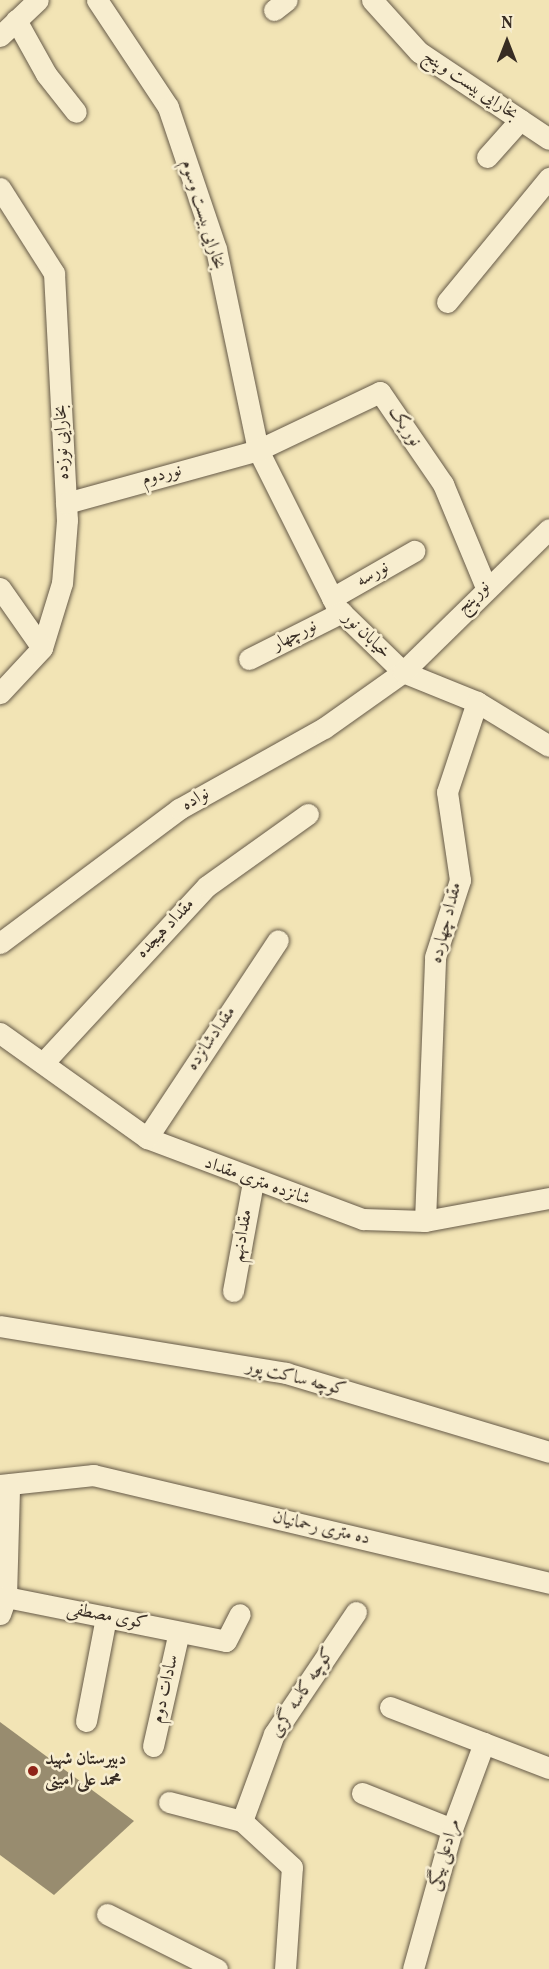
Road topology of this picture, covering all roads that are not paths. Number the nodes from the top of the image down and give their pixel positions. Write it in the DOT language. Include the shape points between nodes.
graph roads {
  1 [pos="38,0"];
  2 [pos="97,0"];
  3 [pos="372,0"];
  4 [pos="16,20"];
  5 [pos="0,36"];
  6 [pos="76,112"];
  7 [pos="520,120"];
  8 [pos="549,139"];
  9 [pos="487,157"];
  10 [pos="549,178"];
  11 [pos="0,188"];
  12 [pos="447,302"];
  13 [pos="258,450"];
  14 [pos="66,502"];
  15 [pos="549,529"];
  16 [pos="414,551"];
  17 [pos="485,585"];
  18 [pos="0,588"];
  19 [pos="337,605"];
  20 [pos="42,648"];
  21 [pos="249,659"];
  22 [pos="403,672"];
  23 [pos="0,693"];
  24 [pos="477,702"];
  25 [pos="549,746"];
  26 [pos="308,814"];
  27 [pos="278,940"];
  28 [pos="0,943"];
  29 [pos="0,1033"];
  30 [pos="43,1063"];
  31 [pos="147,1138"];
  32 [pos="253,1182"];
  33 [pos="549,1198"];
  34 [pos="425,1221"];
  35 [pos="233,1291"];
  36 [pos="0,1326"];
  37 [pos="549,1452"];
  38 [pos="4,1487"];
  39 [pos="549,1583"];
  40 [pos="3,1606"];
  41 [pos="356,1612"];
  42 [pos="240,1614"];
  43 [pos="106,1617"];
  44 [pos="179,1632"];
  45 [pos="390,1707"];
  46 [pos="86,1721"];
  47 [pos="484,1743"];
  48 [pos="153,1746"];
  49 [pos="549,1768"];
  50 [pos="362,1793"];
  51 [pos="169,1802"];
  52 [pos="242,1821"];
  53 [pos="452,1829"];
  54 [pos="107,1914"];
  55 [pos="217,1969"];
  56 [pos="285,1969"];
  57 [pos="413,1969"];
  1 -- 4 [label="street"];
  2 -- 13 [label="street, بخارایی بیست وسوم" via="168,107 216,249"];
  3 -- 7 [label="street, بخارایی بیست وپنج" via="419,52"];
  4 -- 5 [label="street"];
  4 -- 6 [label="street" via="46,74"];
  7 -- 8 [label="street, بخارایی بیست وپنج"];
  7 -- 9 [label="street"];
  10 -- 12 [label="street"];
  11 -- 14 [label="street, بخارایی نوزده" via="54,273"];
  13 -- 14 [label="street, نوردوم"];
  13 -- 17 [label="street, نور یک" via="380,392 443,484"];
  13 -- 19 [label="street, خیابان نور"];
  14 -- 20 [label="street, بخارایی نوزده" via="62,583"];
  15 -- 17 [label="street, نورپنج"];
  16 -- 19 [label="street, نورسه"];
  17 -- 22 [label="street, نورپنج"];
  18 -- 20 [label="street"];
  19 -- 21 [label="street, نورچهار"];
  19 -- 22 [label="street, خیابان نور"];
  20 -- 23 [label="street, بخارایی نوزده"];
  22 -- 24 [label="street, خیابان نور"];
  22 -- 28 [label="street, نواده" via="324,728 179,809"];
  24 -- 25 [label="street, خیابان نور"];
  24 -- 34 [label="street, مقداد چهارده" via="455,756 447,792 460,880 435,957"];
  26 -- 30 [label="street, مقداد هیجده" via="207,886"];
  27 -- 31 [label="street, مقدادشانزده"];
  29 -- 30 [label="street, شانزده متری مقداد"];
  30 -- 31 [label="street, شانزده متری مقداد"];
  31 -- 32 [label="street, شانزده متری مقداد"];
  32 -- 34 [label="street, شانزده متری مقداد" via="363,1219"];
  32 -- 35 [label="street, مقدادنهم"];
  33 -- 34 [label="street, شانزده متری مقداد"];
  36 -- 37 [label="street, کوچه ساکت پور" via="286,1373"];
  38 -- 39 [label="street, ده متری رحمانیان" via="93,1475"];
  38 -- 40 [label="street"];
  40 -- 43 [label="street, کوی مصطفی"];
  41 -- 52 [label="street, کوچه کاسه گری" via="274,1734"];
  42 -- 44 [label="street, کوی مصطفی" via="226,1641"];
  43 -- 44 [label="street, کوی مصطفی"];
  43 -- 46 [label="street"];
  44 -- 48 [label="street, سادات دوم"];
  45 -- 47 [label="street"];
  47 -- 49 [label="street"];
  47 -- 53 [label="street, مرادعلی بیگی"];
  50 -- 53 [label="street"];
  51 -- 52 [label="street"];
  52 -- 56 [label="street" via="292,1867"];
  53 -- 57 [label="street, مرادعلی بیگی"];
  54 -- 55 [label="street"];
}
